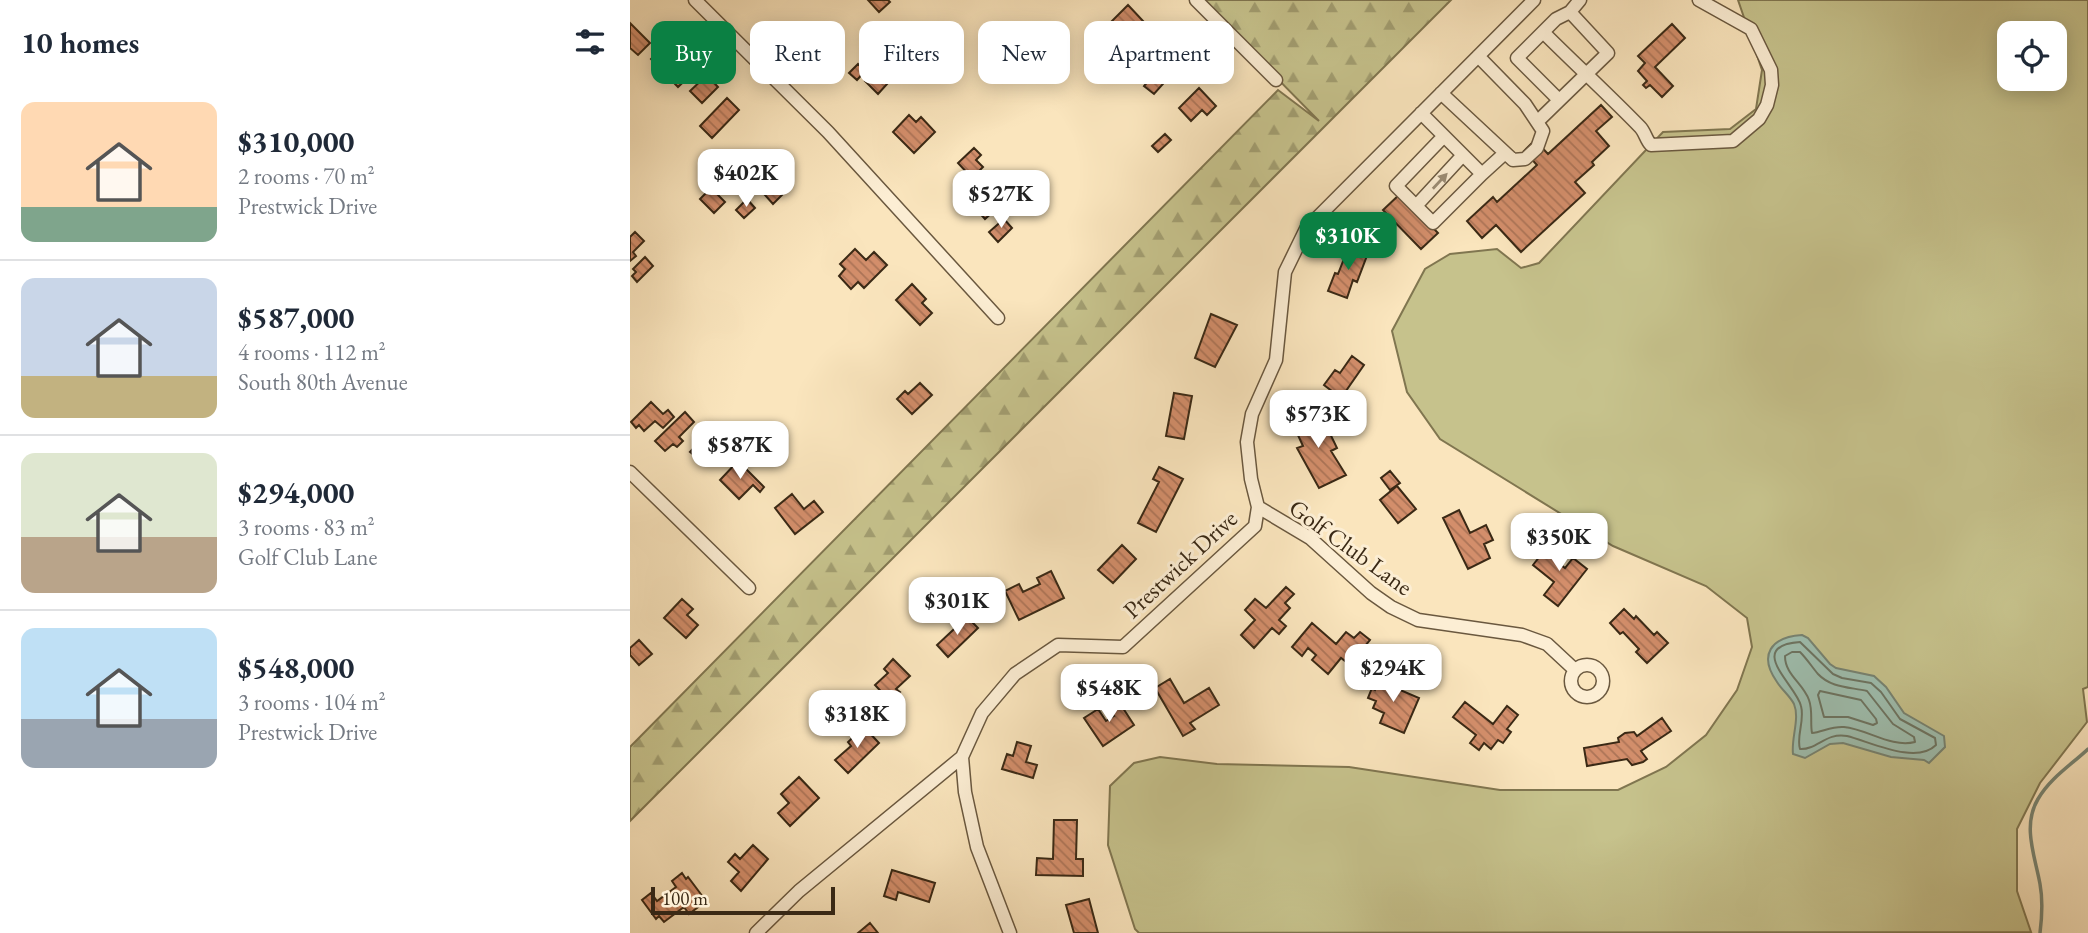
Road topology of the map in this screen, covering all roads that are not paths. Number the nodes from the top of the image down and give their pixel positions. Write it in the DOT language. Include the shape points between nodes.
graph roads {
  1 [pos="695,0"];
  2 [pos="1196,0"];
  3 [pos="1534,0"];
  4 [pos="1580,0"];
  5 [pos="1699,0"];
  6 [pos="1570,12"];
  7 [pos="1543,32"];
  8 [pos="1478,56"];
  9 [pos="1586,75"];
  10 [pos="1276,80"];
  11 [pos="1441,93"];
  12 [pos="1559,100"];
  13 [pos="1421,113"];
  14 [pos="1537,122"];
  15 [pos="1444,136"];
  16 [pos="1506,153"];
  17 [pos="1463,155"];
  18 [pos="1482,174"];
  19 [pos="1416,206"];
  20 [pos="998,318"];
  21 [pos="630,472"];
  22 [pos="1258,506"];
  23 [pos="749,588"];
  24 [pos="1576,670"];
  25 [pos="962,757"];
  26 [pos="756,933"];
  27 [pos="1010,933"];
  1 -- 20 [label="street" via="828,132"];
  2 -- 10 [label="street"];
  3 -- 8 [label="street, Prestwick Drive"];
  4 -- 6 [label="street"];
  5 -- 9 [label="street" via="1751,29 1771,70 1767,105 1759,119 1733,141 1651,145 1639,126"];
  6 -- 7 [label="street"];
  6 -- 9 [label="street" via="1608,53"];
  7 -- 9 [label="street"];
  7 -- 12 [label="street" via="1517,58"];
  8 -- 11 [label="street, Prestwick Drive"];
  8 -- 14 [label="street"];
  9 -- 12 [label="street"];
  11 -- 13 [label="street, Prestwick Drive"];
  11 -- 16 [label="street"];
  12 -- 14 [label="street"];
  13 -- 15 [label="street"];
  13 -- 22 [label="street, Prestwick Drive" via="1306,229 1286,272 1276,360 1252,414 1247,442"];
  14 -- 16 [label="street" via="1543,131 1537,148 1525,159 1513,160"];
  15 -- 17 [label="street"];
  15 -- 19 [label="street" via="1396,186"];
  16 -- 18 [label="street"];
  17 -- 18 [label="street"];
  19 -- 17 [label="street, one-way"];
  18 -- 19 [label="street" via="1433,223"];
  21 -- 23 [label="street"];
  22 -- 24 [label="street, Golf Club Lane" via="1310,538 1391,607 1418,620 1522,635 1547,644"];
  22 -- 25 [label="street, Prestwick Drive" via="1255,526 1123,647 1058,645 1015,674 982,713"];
  25 -- 26 [label="street, Prestwick Drive" via="799,891"];
  25 -- 27 [label="street" via="977,847"];
}
